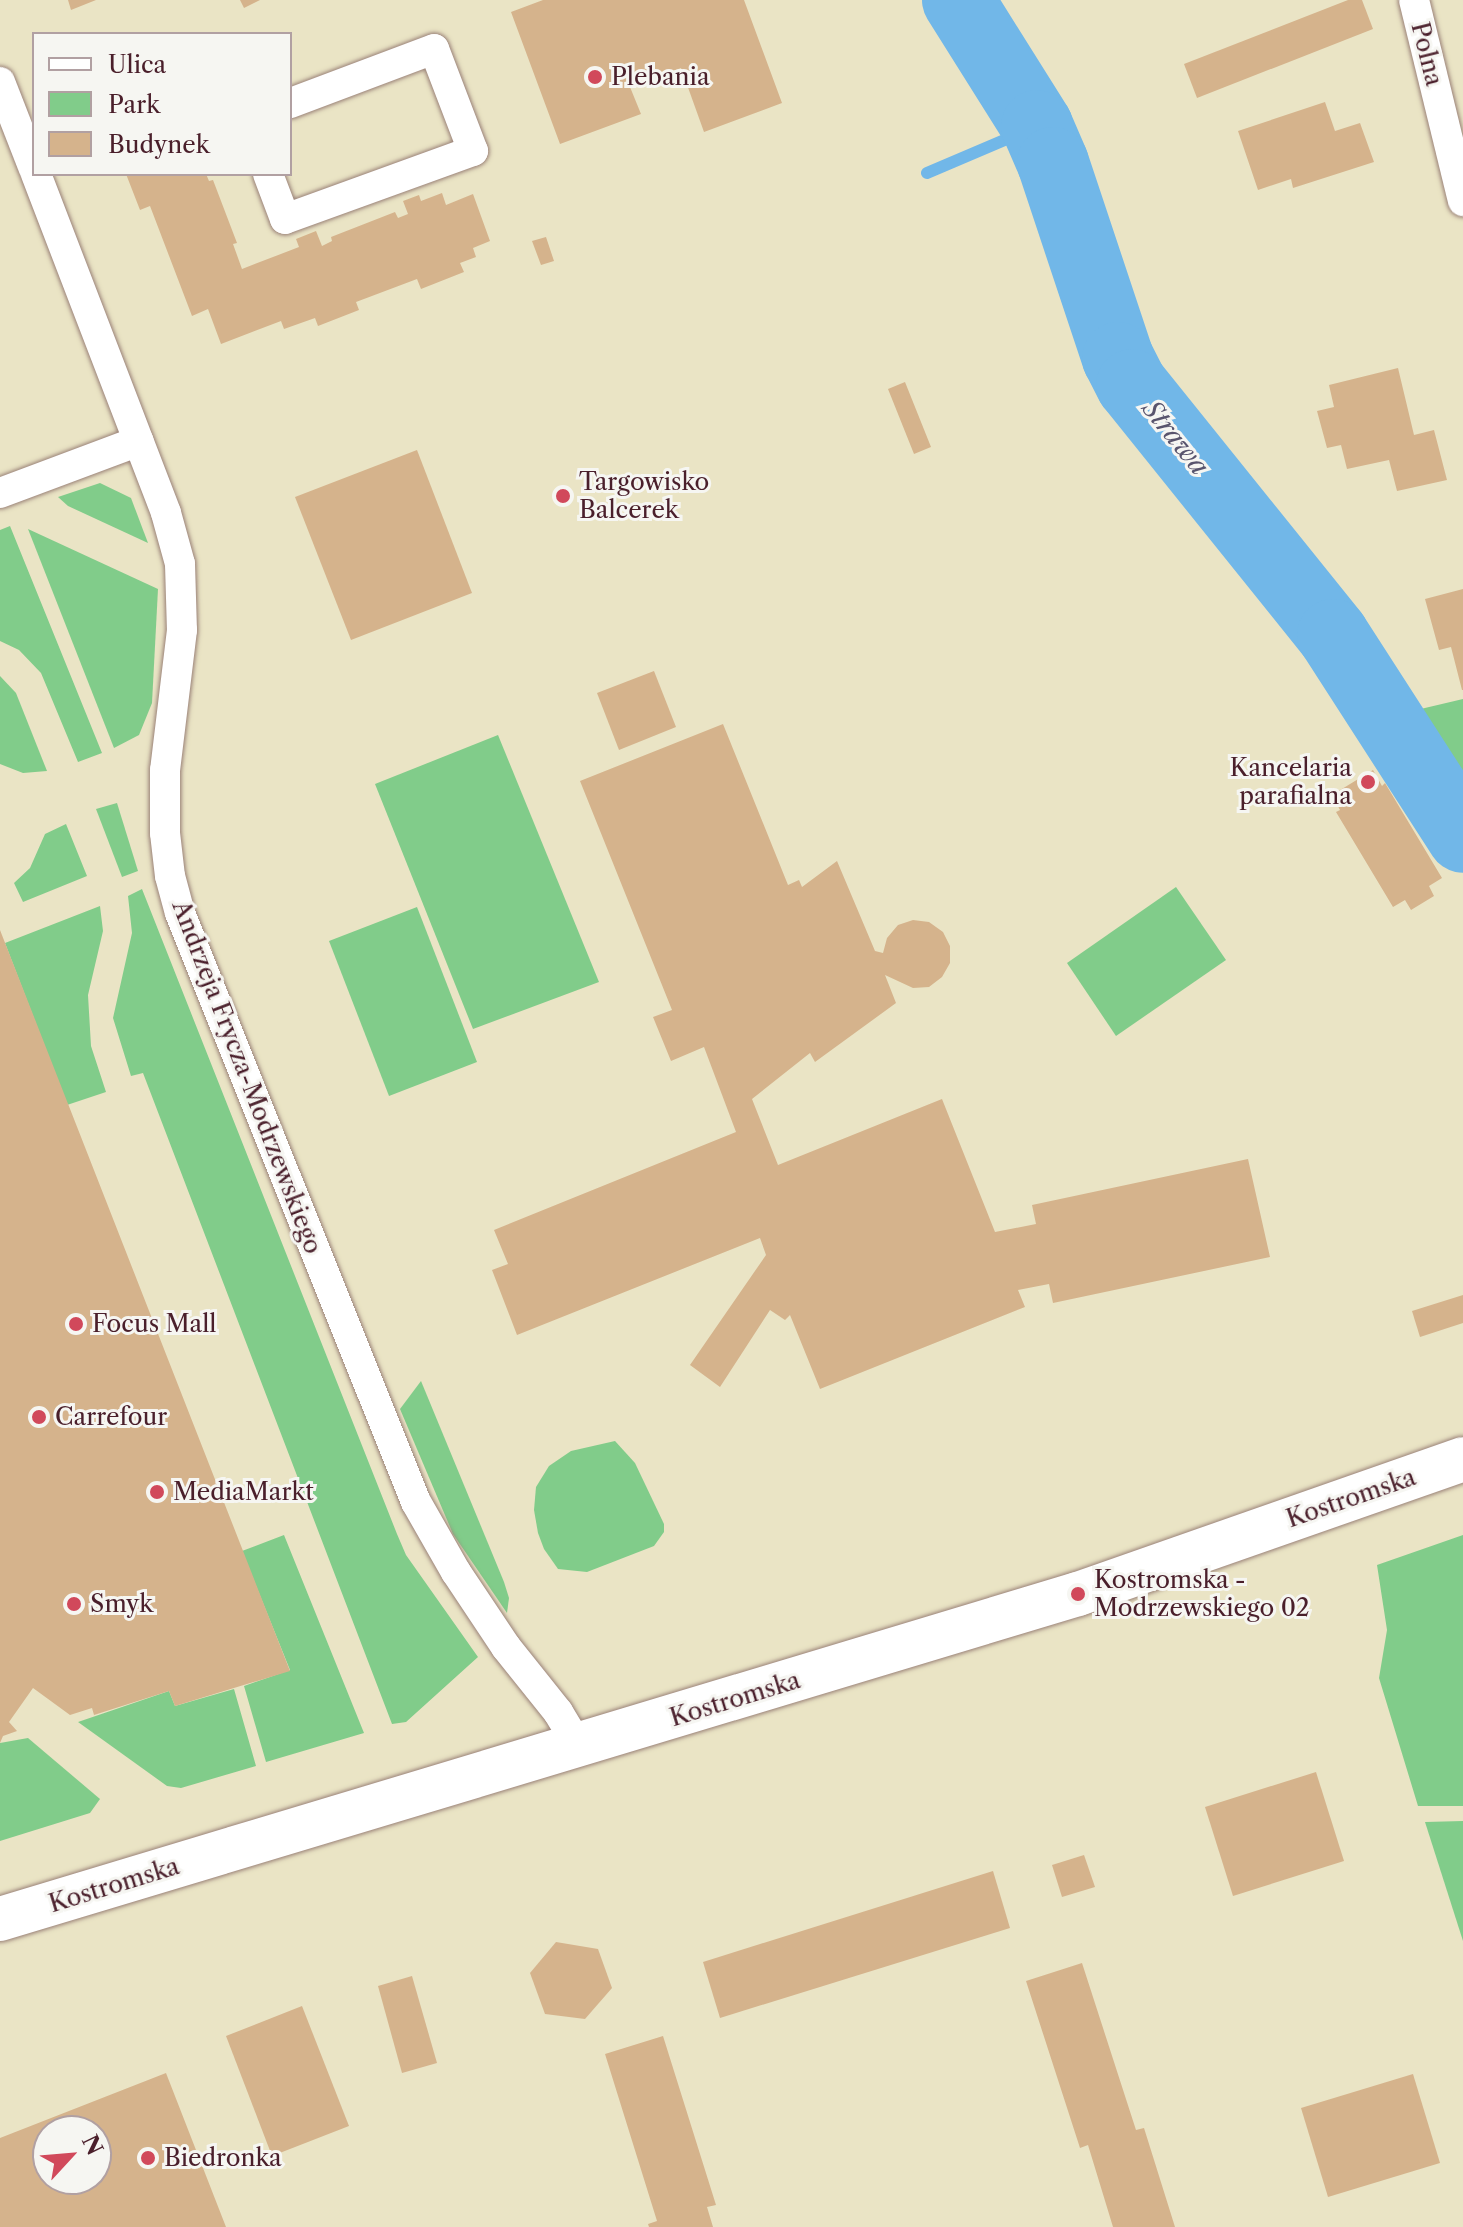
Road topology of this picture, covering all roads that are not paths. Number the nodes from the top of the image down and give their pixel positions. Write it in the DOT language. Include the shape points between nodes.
graph roads {
  1 [pos="1414,0"];
  2 [pos="0,82"];
  3 [pos="292,102"];
  4 [pos="28,137"];
  5 [pos="32,157"];
  6 [pos="37,176"];
  7 [pos="269,176"];
  8 [pos="1463,201"];
  9 [pos="139,441"];
  10 [pos="0,493"];
  11 [pos="1463,1459"];
  12 [pos="579,1747"];
  13 [pos="0,1919"];
  1 -- 8 [label="street, Polna"];
  2 -- 4 [label="street, Andrzeja Frycza-Modrzewskiego"];
  3 -- 7 [label="street" via="434,49 473,151 285,219"];
  4 -- 5 [label="street, Andrzeja Frycza-Modrzewskiego"];
  6 -- 9 [label="street, Andrzeja Frycza-Modrzewskiego"];
  9 -- 10 [label="street"];
  9 -- 12 [label="street, Andrzeja Frycza-Modrzewskiego" via="180,564 182,630 165,770 165,833 180,913 416,1502 456,1572"];
  11 -- 12 [label="street, Kostromska" via="1078,1594"];
  12 -- 13 [label="street, Kostromska"];
}
